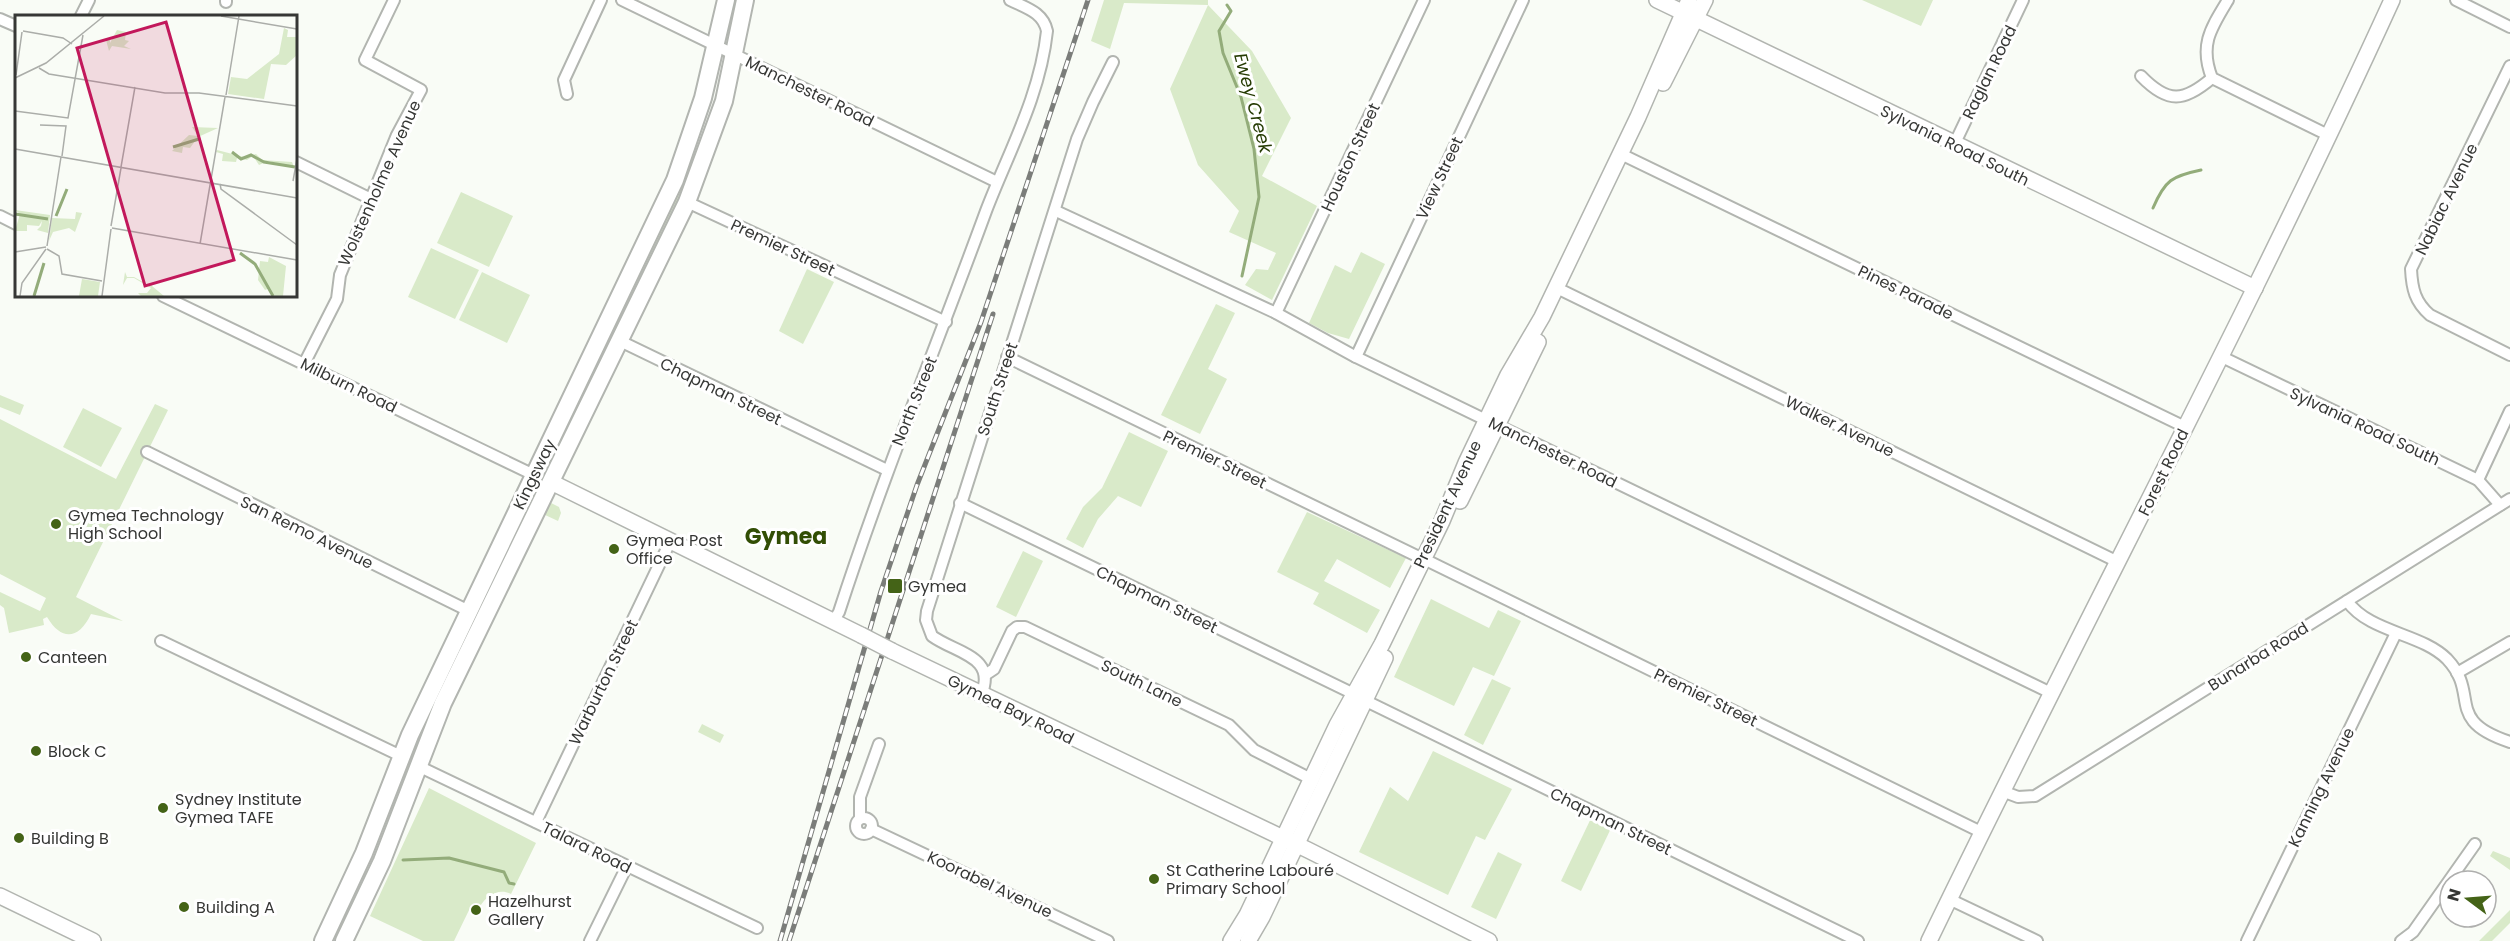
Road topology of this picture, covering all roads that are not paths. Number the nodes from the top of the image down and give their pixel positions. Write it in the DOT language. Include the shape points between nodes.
graph roads {
  1 [pos="89,0"];
  2 [pos="394,0"];
  3 [pos="601,0"];
  4 [pos="622,0"];
  5 [pos="726,0"];
  6 [pos="746,0"];
  7 [pos="1010,0"];
  8 [pos="1424,0"];
  9 [pos="1522,0"];
  10 [pos="1657,0"];
  11 [pos="1705,0"];
  12 [pos="2023,0"];
  13 [pos="2228,0"];
  14 [pos="2392,0"];
  15 [pos="2456,0"];
  16 [pos="1690,10"];
  17 [pos="82,15"];
  18 [pos="0,19"];
  19 [pos="15,26"];
  20 [pos="2510,27"];
  21 [pos="716,45"];
  22 [pos="734,54"];
  23 [pos="1113,62"];
  24 [pos="2510,66"];
  25 [pos="2141,76"];
  26 [pos="2212,78"];
  27 [pos="567,94"];
  28 [pos="2330,136"];
  29 [pos="1954,145"];
  30 [pos="1628,157"];
  31 [pos="297,162"];
  32 [pos="997,182"];
  33 [pos="371,199"];
  34 [pos="687,202"];
  35 [pos="1056,211"];
  36 [pos="0,216"];
  37 [pos="15,224"];
  38 [pos="2254,288"];
  39 [pos="1563,291"];
  40 [pos="165,297"];
  41 [pos="1276,314"];
  42 [pos="946,322"];
  43 [pos="620,341"];
  44 [pos="2510,355"];
  45 [pos="1007,357"];
  46 [pos="1356,357"];
  47 [pos="2222,357"];
  48 [pos="304,364"];
  49 [pos="2510,411"];
  50 [pos="1492,422"];
  51 [pos="2185,427"];
  52 [pos="147,452"];
  53 [pos="887,470"];
  54 [pos="534,475"];
  55 [pos="2478,480"];
  56 [pos="551,482"];
  57 [pos="2505,502"];
  58 [pos="960,503"];
  59 [pos="670,542"];
  60 [pos="1426,561"];
  61 [pos="2118,562"];
  62 [pos="2347,601"];
  63 [pos="467,610"];
  64 [pos="833,621"];
  65 [pos="2396,633"];
  66 [pos="161,641"];
  67 [pos="2510,642"];
  68 [pos="2457,673"];
  69 [pos="986,675"];
  70 [pos="2051,693"];
  71 [pos="981,695"];
  72 [pos="1359,697"];
  73 [pos="2510,742"];
  74 [pos="879,744"];
  75 [pos="401,756"];
  76 [pos="418,766"];
  77 [pos="1311,779"];
  78 [pos="2002,791"];
  79 [pos="536,822"];
  80 [pos="1981,832"];
  81 [pos="1290,841"];
  82 [pos="2475,844"];
  83 [pos="627,866"];
  84 [pos="0,896"];
  85 [pos="1949,899"];
  86 [pos="757,928"];
  87 [pos="93,941"];
  88 [pos="322,941"];
  89 [pos="344,941"];
  90 [pos="590,941"];
  91 [pos="1108,941"];
  92 [pos="1231,941"];
  93 [pos="1248,941"];
  94 [pos="1489,941"];
  95 [pos="1858,941"];
  96 [pos="1929,941"];
  97 [pos="2037,941"];
  98 [pos="2247,941"];
  99 [pos="2401,941"];
  1 -- 17 [label="street"];
  2 -- 33 [label="street, Wolstenholme Avenue" via="364,60 421,90"];
  3 -- 27 [label="street" via="564,80"];
  4 -- 21 [label="street, Manchester Road"];
  5 -- 21 [label="main road, Kingsway"];
  6 -- 22 [label="main road, Kingsway"];
  7 -- 32 [label="street, North Street" via="1037,14 1047,31 1029,112"];
  8 -- 41 [label="street, Houston Street"];
  9 -- 46 [label="street, View Street"];
  10 -- 16 [label="street, Sylvania Road South"];
  11 -- 16 [label="street, President Avenue"];
  12 -- 29 [label="street, Raglan Road"];
  13 -- 26 [label="street" via="2205,45"];
  14 -- 28 [label="street, Forest Road"];
  15 -- 20 [label="street"];
  16 -- 29 [label="street, Sylvania Road South"];
  16 -- 30 [label="street, President Avenue"];
  16 -- 50 [label="street, President Avenue"];
  18 -- 19 [label="street"];
  21 -- 22 [label="street, Manchester Road"];
  21 -- 54 [label="main road, Kingsway" via="695,126 675,180"];
  22 -- 32 [label="street, Manchester Road"];
  22 -- 34 [label="main road, Kingsway" via="715,130"];
  23 -- 35 [label="street, South Street" via="1077,140"];
  24 -- 44 [label="street, Nabiac Avenue" via="2411,269 2415,296 2426,311"];
  25 -- 26 [label="street" via="2176,98 2184,98"];
  26 -- 28 [label="street"];
  28 -- 38 [label="street, Forest Road"];
  29 -- 38 [label="street, Sylvania Road South"];
  30 -- 39 [label="street, President Avenue"];
  30 -- 51 [label="street, Pines Parade"];
  31 -- 33 [label="street"];
  32 -- 42 [label="street, North Street"];
  33 -- 48 [label="street, Wolstenholme Avenue" via="340,275 337,299"];
  34 -- 42 [label="street, Premier Street"];
  34 -- 43 [label="main road, Kingsway"];
  35 -- 41 [label="street, Manchester Road"];
  35 -- 45 [label="street, South Street"];
  36 -- 37 [label="street"];
  38 -- 47 [label="street, Forest Road"];
  39 -- 50 [label="street, President Avenue"];
  39 -- 61 [label="street, Walker Avenue"];
  40 -- 48 [label="street, Milburn Road"];
  41 -- 46 [label="street, Manchester Road"];
  42 -- 53 [label="street, North Street"];
  43 -- 53 [label="street, Chapman Street"];
  43 -- 56 [label="main road, Kingsway"];
  45 -- 58 [label="street, South Street"];
  45 -- 60 [label="street, Premier Street"];
  46 -- 50 [label="street, Manchester Road"];
  47 -- 51 [label="street, Forest Road"];
  47 -- 55 [label="street, Sylvania Road South"];
  48 -- 54 [label="street, Milburn Road"];
  49 -- 55 [label="street"];
  50 -- 60 [label="street, President Avenue"];
  50 -- 70 [label="street, Manchester Road"];
  51 -- 61 [label="street, Forest Road"];
  52 -- 63 [label="street, San Remo Avenue"];
  53 -- 64 [label="street, North Street"];
  54 -- 56 [label="main road, Gymea Bay Road"];
  54 -- 63 [label="main road, Kingsway"];
  55 -- 57 [label="street, Sylvania Road South"];
  56 -- 59 [label="street, Gymea Bay Road"];
  56 -- 76 [label="main road, Kingsway" via="444,702"];
  57 -- 62 [label="street, Bunarba Road"];
  58 -- 69 [label="street, South Street" via="926,620 932,636 976,660"];
  58 -- 72 [label="street, Chapman Street"];
  59 -- 64 [label="street, Gymea Bay Road"];
  59 -- 79 [label="street, Warburton Street"];
  60 -- 72 [label="street, President Avenue"];
  60 -- 80 [label="street, Premier Street"];
  61 -- 70 [label="street, Forest Road"];
  62 -- 65 [label="street" via="2362,616"];
  62 -- 78 [label="street, Bunarba Road" via="2035,796 2019,797"];
  63 -- 75 [label="main road, Kingsway"];
  64 -- 71 [label="street, Gymea Bay Road, bridge"];
  65 -- 68 [label="street" via="2446,659"];
  65 -- 98 [label="street, Kanning Avenue"];
  66 -- 75 [label="street"];
  67 -- 68 [label="street"];
  68 -- 73 [label="street" via="2466,711 2475,726"];
  69 -- 71 [label="street"];
  69 -- 77 [label="street, South Lane" via="994,669 1012,631 1017,627 1028,628 1229,725 1254,750"];
  70 -- 78 [label="street, Forest Road"];
  71 -- 81 [label="street, Gymea Bay Road"];
  72 -- 77 [label="street, President Avenue"];
  72 -- 81 [label="street, President Avenue"];
  72 -- 95 [label="street, Chapman Street"];
  74 -- 91 [label="street, Koorabel Avenue" via="860,796 860,819 855,826 858,832 867,834 871,829"];
  75 -- 88 [label="main road, Kingsway" via="364,853"];
  76 -- 79 [label="street, Talara Road"];
  76 -- 89 [label="main road, Kingsway" via="382,861"];
  77 -- 81 [label="street, President Avenue"];
  78 -- 80 [label="street, Forest Road"];
  79 -- 83 [label="street, Talara Road"];
  80 -- 85 [label="street, Forest Road"];
  81 -- 92 [label="street, President Avenue"];
  81 -- 93 [label="street, President Avenue"];
  81 -- 94 [label="street, Gymea Bay Road"];
  82 -- 99 [label="street" via="2413,932"];
  83 -- 86 [label="street, Talara Road"];
  83 -- 90 [label="street"];
  84 -- 87 [label="street"];
  85 -- 96 [label="street, Forest Road"];
  85 -- 97 [label="street"];
}
